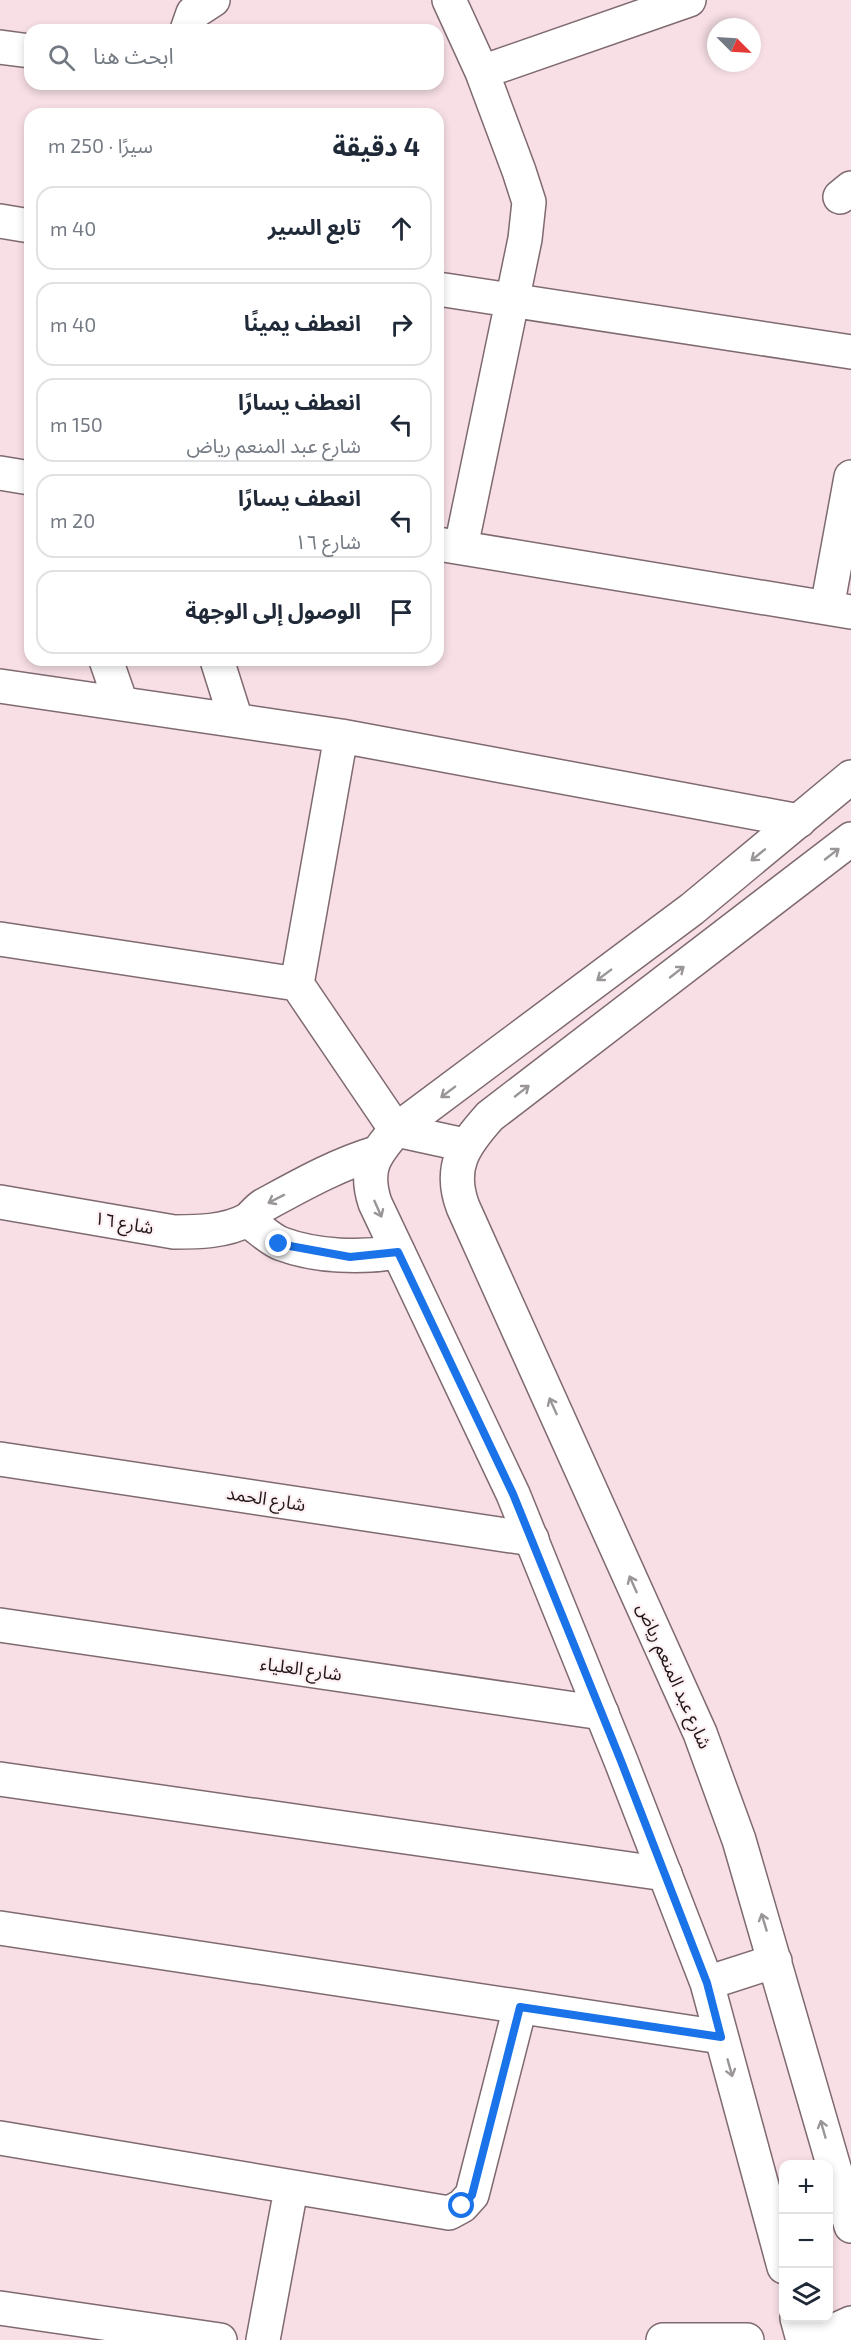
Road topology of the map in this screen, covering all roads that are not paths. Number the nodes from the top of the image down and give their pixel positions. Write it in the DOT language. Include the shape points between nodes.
graph roads {
  1 [pos="213,0"];
  2 [pos="448,0"];
  3 [pos="689,0"];
  4 [pos="189,24"];
  5 [pos="0,47"];
  6 [pos="24,50"];
  7 [pos="482,72"];
  8 [pos="0,221"];
  9 [pos="24,225"];
  10 [pos="444,290"];
  11 [pos="513,300"];
  12 [pos="851,352"];
  13 [pos="0,473"];
  14 [pos="24,477"];
  15 [pos="851,477"];
  16 [pos="449,545"];
  17 [pos="839,610"];
  18 [pos="108,666"];
  19 [pos="220,666"];
  20 [pos="0,686"];
  21 [pos="120,703"];
  22 [pos="236,720"];
  23 [pos="341,736"];
  24 [pos="851,777"];
  25 [pos="799,821"];
  26 [pos="851,839"];
  27 [pos="0,939"];
  28 [pos="297,984"];
  29 [pos="386,1141"];
  30 [pos="465,1145"];
  31 [pos="0,1202"];
  32 [pos="247,1220"];
  33 [pos="398,1252"];
  34 [pos="0,1459"];
  35 [pos="532,1539"];
  36 [pos="0,1625"];
  37 [pos="602,1713"];
  38 [pos="0,1779"];
  39 [pos="665,1874"];
  40 [pos="0,1928"];
  41 [pos="775,1961"];
  42 [pos="707,1983"];
  43 [pos="520,2007"];
  44 [pos="721,2037"];
  45 [pos="0,2138"];
  46 [pos="291,2189"];
  47 [pos="851,2226"];
  48 [pos="779,2252"];
  49 [pos="0,2308"];
  50 [pos="798,2322"];
  51 [pos="851,2323"];
  52 [pos="220,2340"];
  53 [pos="263,2340"];
  54 [pos="663,2340"];
  55 [pos="747,2340"];
  56 [pos="802,2340"];
  57 [pos="813,2340"];
  1 -- 4 [label="street" via="193,13"];
  2 -- 7 [label="street"];
  3 -- 7 [label="street"];
  5 -- 6 [label="street"];
  7 -- 11 [label="street" via="529,202"];
  8 -- 9 [label="street"];
  10 -- 11 [label="street"];
  11 -- 12 [label="street"];
  11 -- 16 [label="street"];
  13 -- 14 [label="street"];
  15 -- 17 [label="street"];
  16 -- 17 [label="street"];
  18 -- 21 [label="street"];
  19 -- 22 [label="street"];
  20 -- 21 [label="street"];
  21 -- 22 [label="street"];
  22 -- 23 [label="street"];
  23 -- 25 [label="street"];
  23 -- 28 [label="street"];
  24 -- 25 [label="street"];
  25 -- 29 [label="street, one-way" via="692,909"];
  30 -- 26 [label="street, one-way" via="490,1116"];
  27 -- 28 [label="street"];
  28 -- 29 [label="street"];
  29 -- 30 [label="street"];
  29 -- 32 [label="street, شارع ١٦, one-way" via="261,1207"];
  29 -- 33 [label="street, one-way" via="371,1165 371,1192"];
  41 -- 30 [label="street, شارع عبد المنعم رياض, one-way" via="739,1840 700,1733 460,1200 457,1179"];
  31 -- 32 [label="street, شارع ١٦" via="174,1232 201,1232"];
  32 -- 33 [label="street" via="279,1244 350,1257"];
  33 -- 35 [label="street"];
  34 -- 35 [label="street, شارع الحمد"];
  35 -- 37 [label="street"];
  36 -- 37 [label="street, شارع العلياء"];
  37 -- 39 [label="street"];
  38 -- 39 [label="street"];
  39 -- 42 [label="street"];
  40 -- 43 [label="street"];
  41 -- 42 [label="street"];
  47 -- 41 [label="street, شارع عبد المنعم رياض, one-way"];
  42 -- 44 [label="street"];
  43 -- 44 [label="street"];
  43 -- 46 [label="street" via="472,2195 462,2206 449,2214"];
  44 -- 48 [label="street, one-way"];
  45 -- 46 [label="street"];
  46 -- 53 [label="street"];
  49 -- 52 [label="street"];
  50 -- 56 [label="street"];
  51 -- 57 [label="street"];
  54 -- 55 [label="street"];
}
